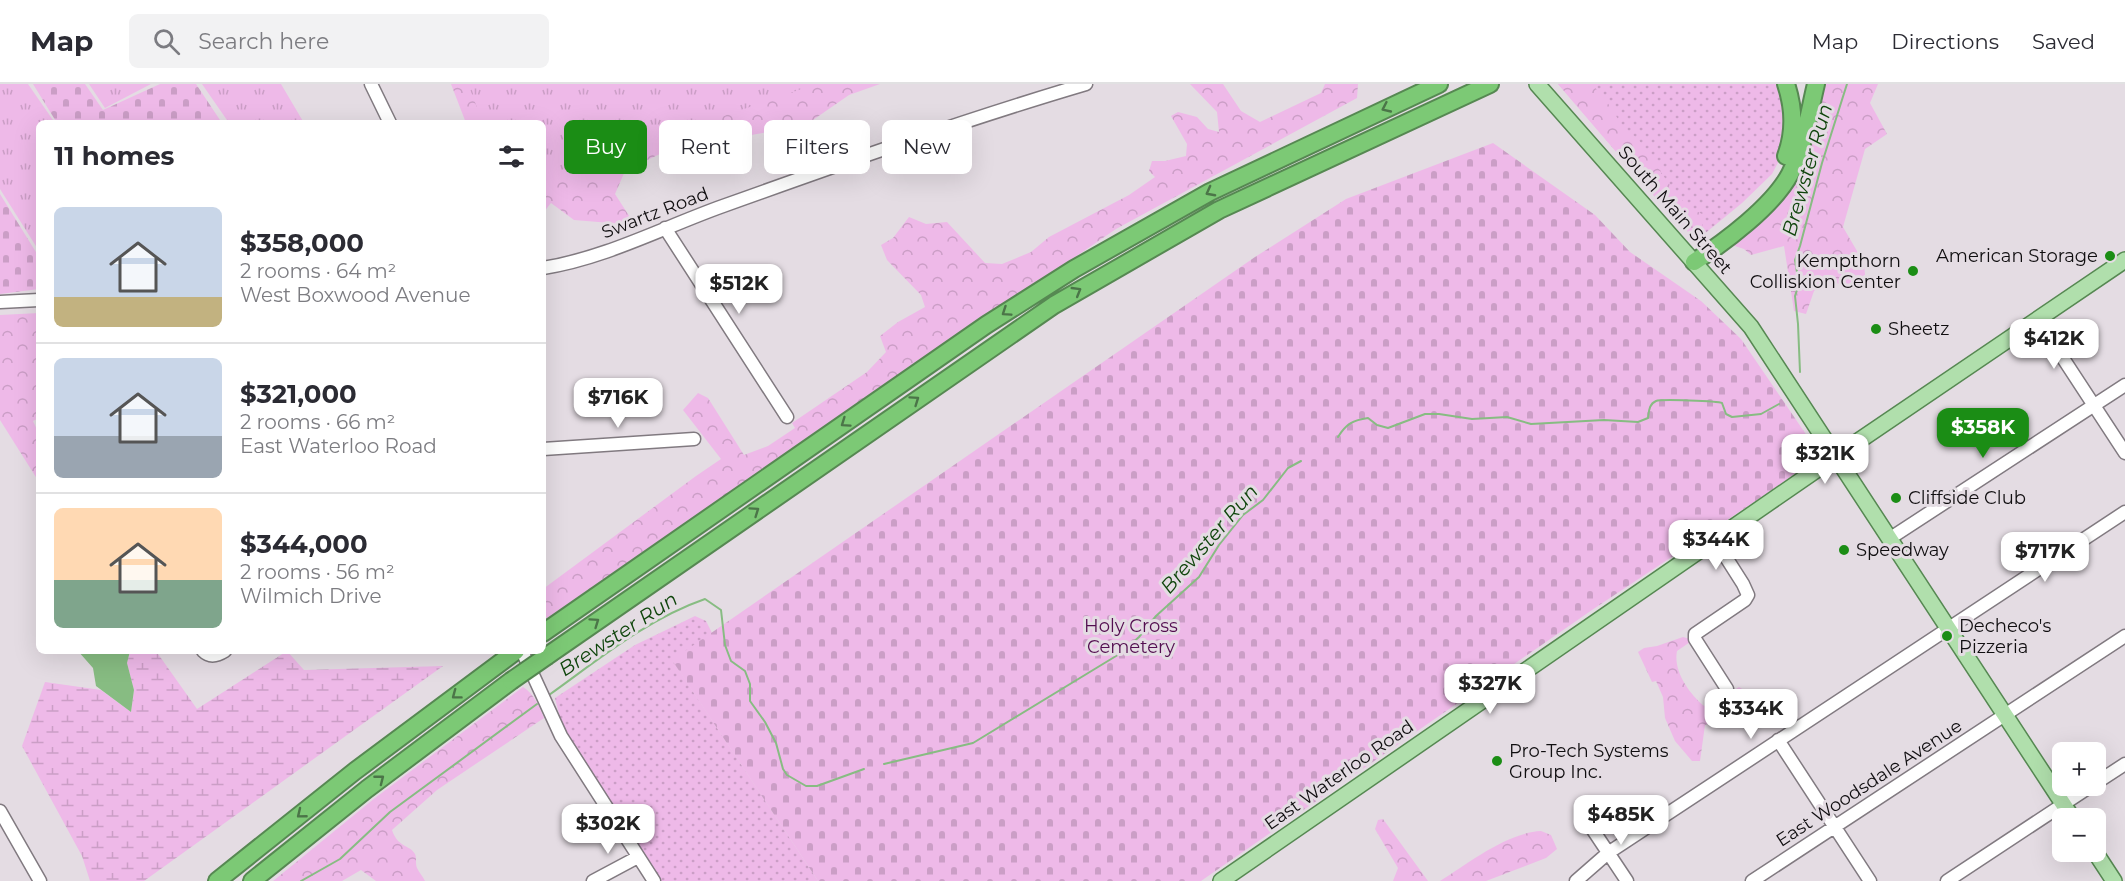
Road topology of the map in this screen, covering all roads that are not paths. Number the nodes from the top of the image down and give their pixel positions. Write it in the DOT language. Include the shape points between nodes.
graph roads {
  1 [pos="371,84"];
  2 [pos="1086,84"];
  3 [pos="1439,84"];
  4 [pos="1490,84"];
  5 [pos="1786,84"];
  6 [pos="1816,84"];
  7 [pos="1540,87"];
  8 [pos="389,120"];
  9 [pos="665,228"];
  10 [pos="2125,260"];
  11 [pos="1694,262"];
  12 [pos="546,267"];
  13 [pos="36,300"];
  14 [pos="0,302"];
  15 [pos="2038,320"];
  16 [pos="2125,385"];
  17 [pos="2094,405"];
  18 [pos="787,417"];
  19 [pos="694,439"];
  20 [pos="546,449"];
  21 [pos="2125,453"];
  22 [pos="1835,457"];
  23 [pos="2125,512"];
  24 [pos="1889,539"];
  25 [pos="1715,540"];
  26 [pos="1948,628"];
  27 [pos="546,631"];
  28 [pos="2125,636"];
  29 [pos="523,654"];
  30 [pos="509,656"];
  31 [pos="1727,689"];
  32 [pos="2005,715"];
  33 [pos="1778,741"];
  34 [pos="2125,764"];
  35 [pos="2106,776"];
  36 [pos="2075,796"];
  37 [pos="2063,804"];
  38 [pos="2066,808"];
  39 [pos="0,811"];
  40 [pos="1591,827"];
  41 [pos="1835,828"];
  42 [pos="1608,853"];
  43 [pos="638,857"];
  44 [pos="2102,862"];
  45 [pos="37,876"];
  46 [pos="26,881"];
  47 [pos="217,881"];
  48 [pos="252,881"];
  49 [pos="593,881"];
  50 [pos="654,881"];
  51 [pos="1221,881"];
  52 [pos="1576,881"];
  53 [pos="1627,881"];
  54 [pos="1752,881"];
  55 [pos="1870,881"];
  56 [pos="1947,881"];
  57 [pos="2114,881"];
  1 -- 8 [label="street"];
  2 -- 9 [label="street, Swartz Road" via="933,133"];
  3 -- 27 [label="highway, one-way" via="1210,192 1074,269 986,325"];
  48 -- 4 [label="highway, one-way, bridge" via="511,681 1054,305 1219,210"];
  5 -- 11 [label="highway" via="1792,125 1790,146 1781,166 1771,183 1711,240"];
  6 -- 11 [label="highway" via="1800,147 1783,185 1716,248"];
  7 -- 11 [label="main road, South Main Street"];
  9 -- 12 [label="street, Swartz Road" via="586,258"];
  9 -- 18 [label="street"];
  10 -- 15 [label="main road, East Waterloo Road"];
  11 -- 22 [label="main road, South Main Street" via="1751,327"];
  13 -- 14 [label="street"];
  15 -- 17 [label="street"];
  15 -- 22 [label="main road, East Waterloo Road"];
  16 -- 17 [label="street"];
  17 -- 21 [label="street"];
  17 -- 24 [label="street"];
  19 -- 20 [label="street"];
  22 -- 24 [label="main road, South Main Street"];
  22 -- 25 [label="main road, East Waterloo Road"];
  23 -- 26 [label="street"];
  24 -- 26 [label="main road, South Main Street"];
  25 -- 31 [label="street" via="1748,592 1745,600 1695,634"];
  25 -- 51 [label="main road, East Waterloo Road"];
  26 -- 32 [label="main road, South Main Street"];
  26 -- 33 [label="street"];
  28 -- 32 [label="street, East Woodsdale Avenue"];
  29 -- 43 [label="street" via="551,717"];
  30 -- 47 [label="highway, one-way" via="371,758"];
  32 -- 37 [label="main road, South Main Street"];
  32 -- 41 [label="street, East Woodsdale Avenue"];
  33 -- 41 [label="street"];
  33 -- 42 [label="street"];
  34 -- 35 [label="street"];
  36 -- 37 [label="street"];
  37 -- 38 [label="main road, South Main Street"];
  37 -- 56 [label="street"];
  39 -- 45 [label="street"];
  40 -- 42 [label="street"];
  41 -- 54 [label="street, East Woodsdale Avenue"];
  41 -- 55 [label="street"];
  42 -- 52 [label="street"];
  42 -- 53 [label="street"];
  43 -- 49 [label="street"];
  43 -- 50 [label="street"];
  44 -- 57 [label="main road"];
  45 -- 46 [label="street"];
}
